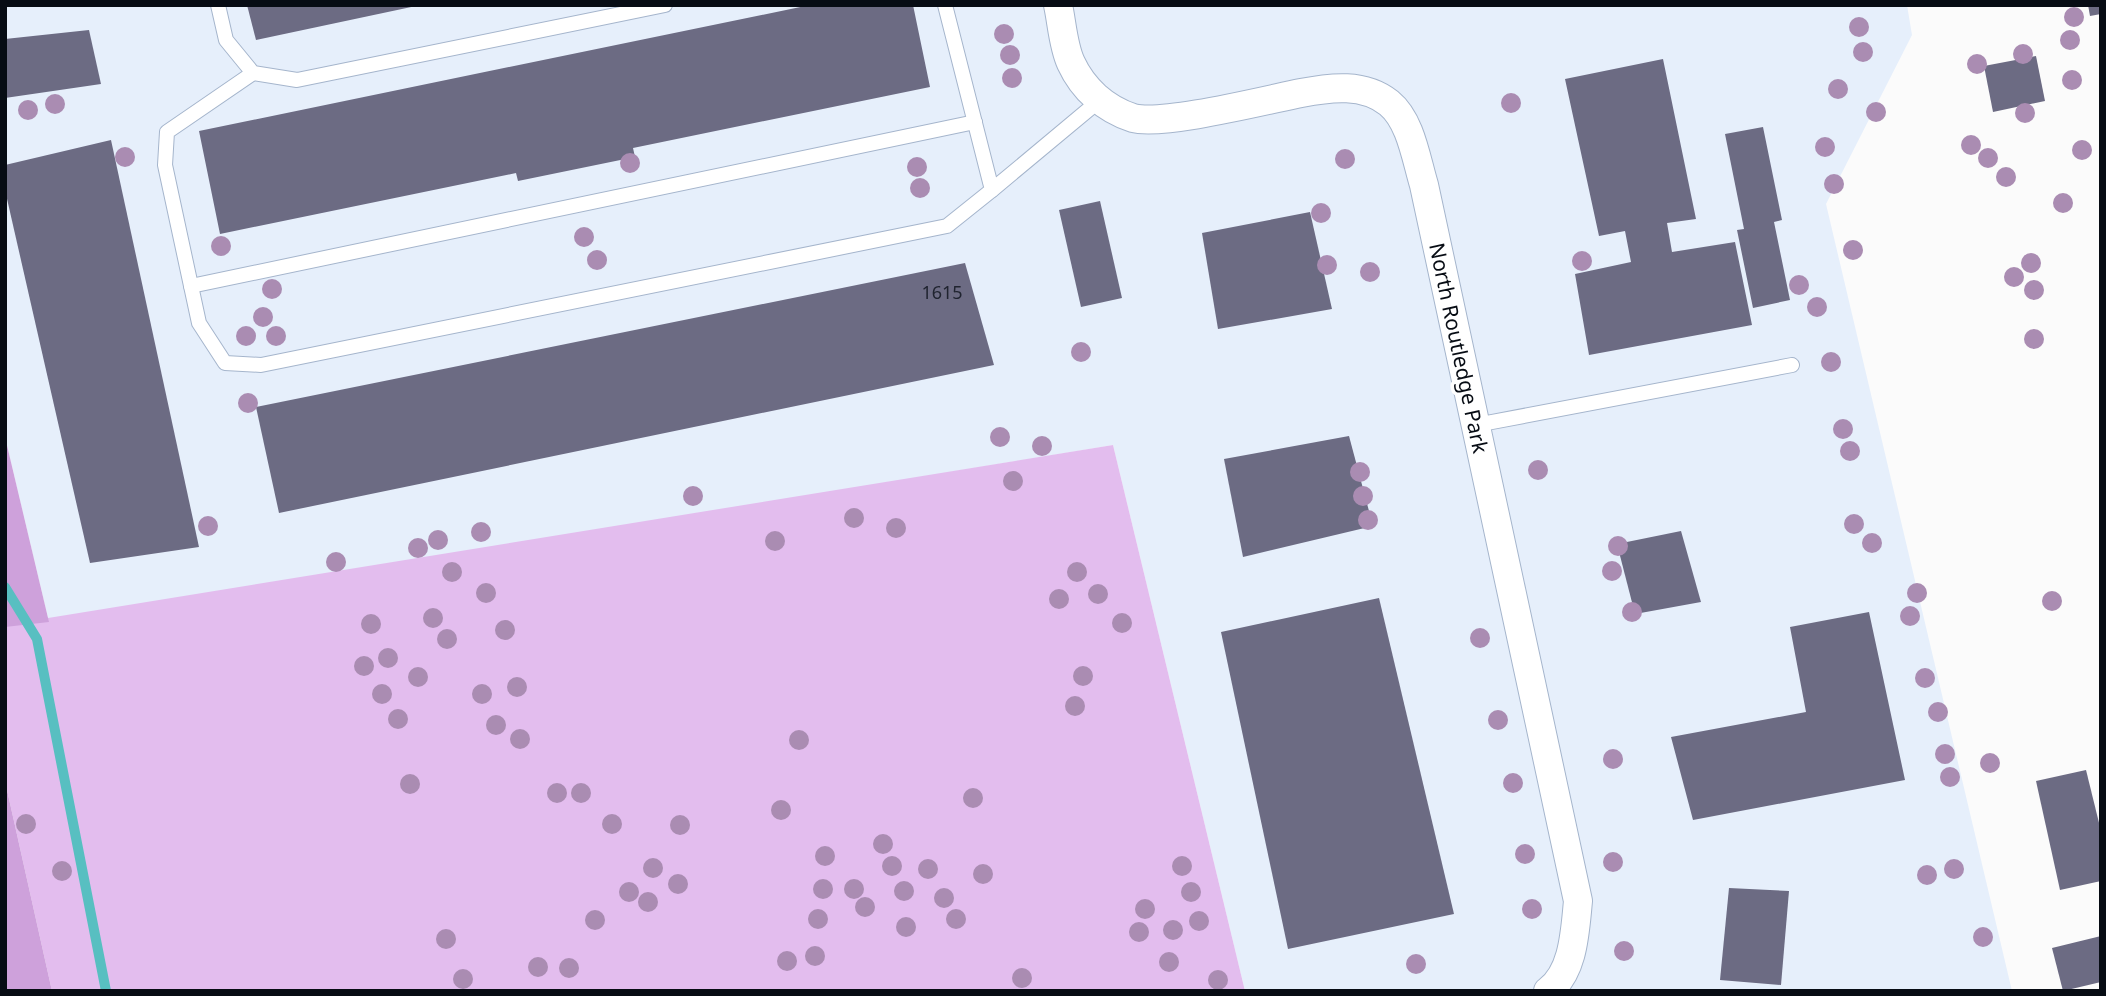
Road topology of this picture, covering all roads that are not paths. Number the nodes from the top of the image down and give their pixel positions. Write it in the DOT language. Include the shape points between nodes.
graph roads {
  1 [pos="218,5"];
  2 [pos="665,5"];
  3 [pos="945,5"];
  4 [pos="1058,5"];
  5 [pos="253,73"];
  6 [pos="1100,100"];
  7 [pos="975,122"];
  8 [pos="992,190"];
  9 [pos="191,286"];
  10 [pos="1792,365"];
  11 [pos="1476,425"];
  12 [pos="1548,991"];
  1 -- 5 [label="lane" via="226,40"];
  2 -- 5 [label="lane" via="297,80"];
  3 -- 7 [label="lane"];
  4 -- 6 [label="street, North Routledge Park" via="1070,61 1086,89"];
  5 -- 9 [label="lane" via="167,132 165,165"];
  6 -- 8 [label="lane"];
  6 -- 11 [label="street, North Routledge Park" via="1135,118 1172,118 1326,88 1358,88 1389,103 1404,122 1424,185"];
  7 -- 8 [label="lane"];
  7 -- 9 [label="lane"];
  8 -- 9 [label="lane" via="947,226 261,365 225,363 199,323"];
  10 -- 11 [label="lane"];
  11 -- 12 [label="street, North Routledge Park" via="1578,901 1572,950 1556,985"];
}
